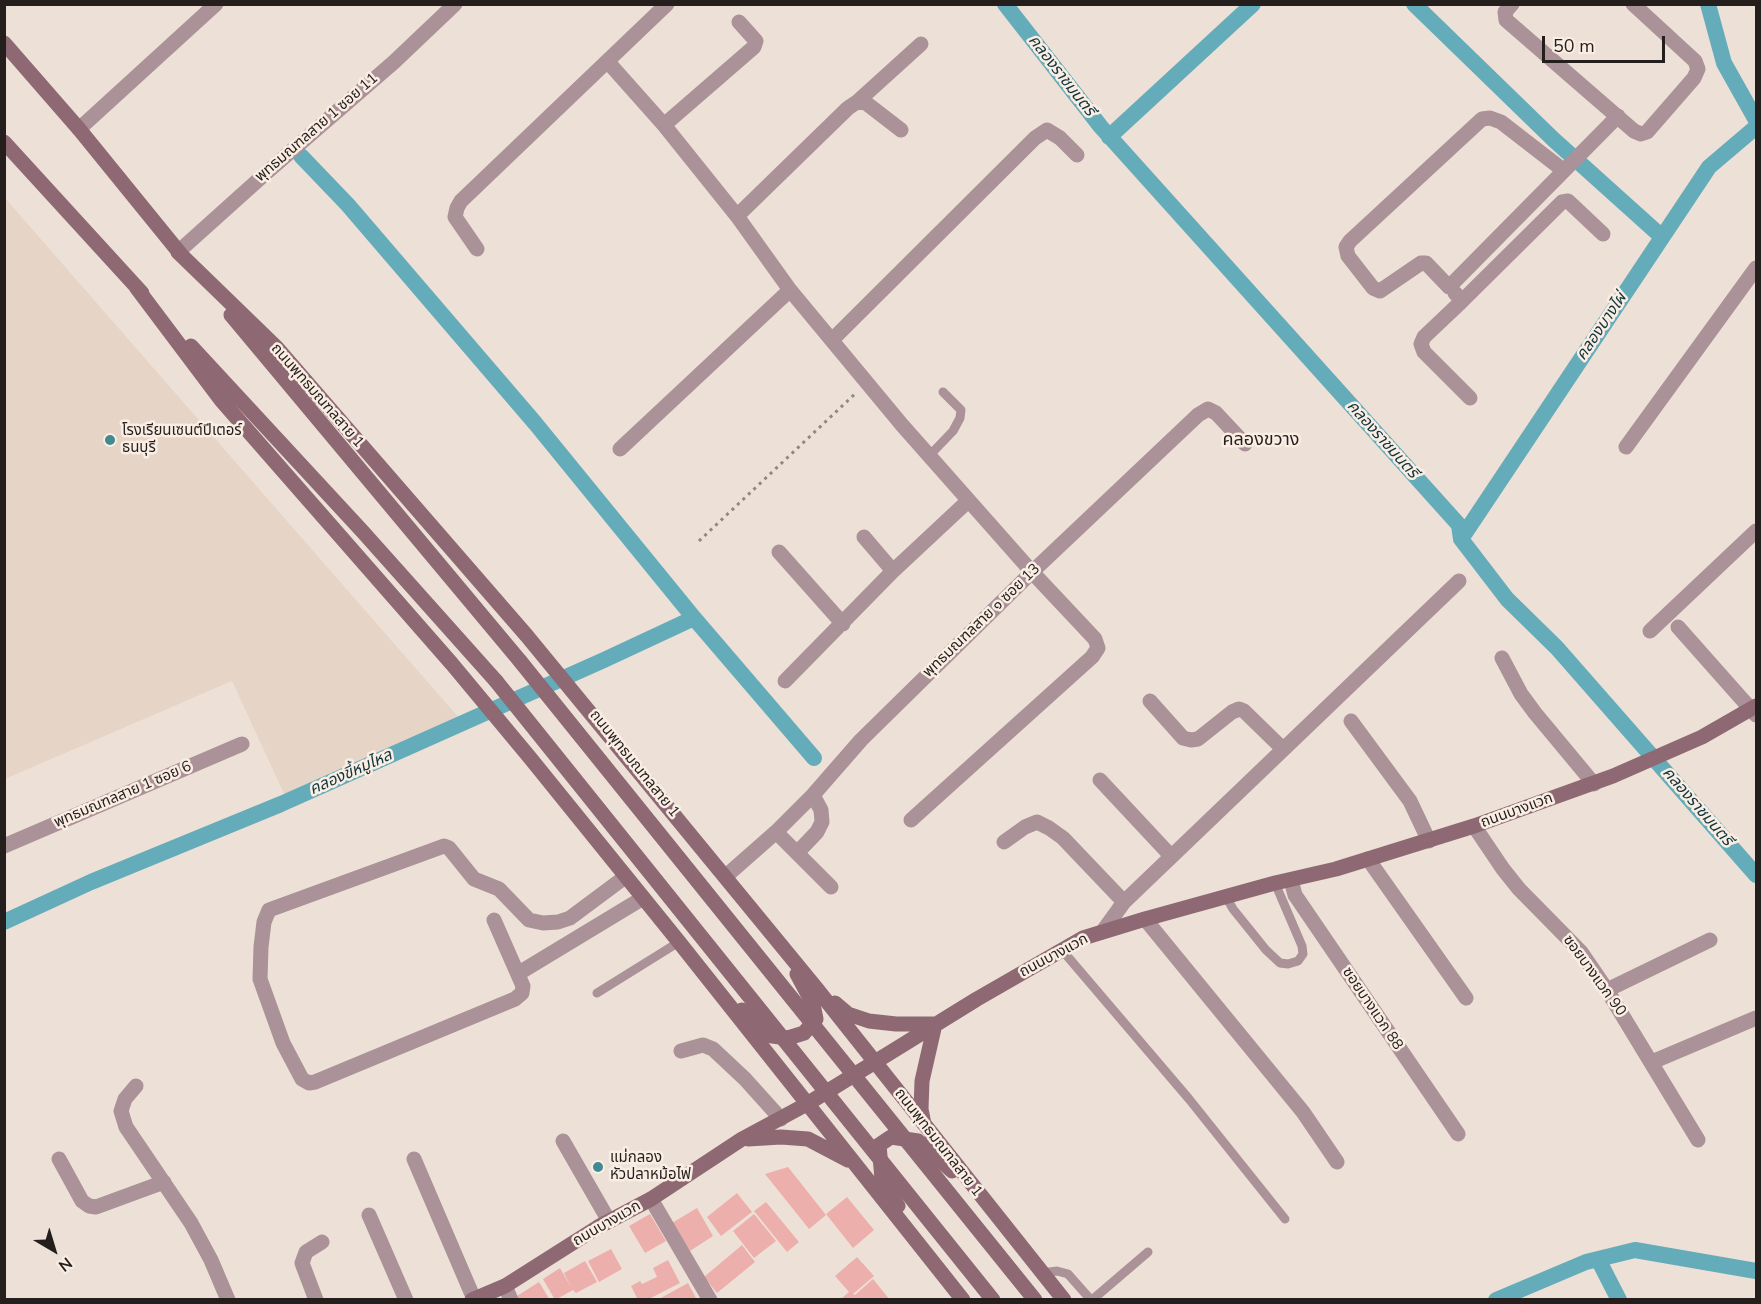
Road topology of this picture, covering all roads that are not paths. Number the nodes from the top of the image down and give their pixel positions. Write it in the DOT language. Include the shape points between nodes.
graph roads {
  1 [pos="216,4"];
  2 [pos="456,4"];
  3 [pos="667,4"];
  4 [pos="1512,4"];
  5 [pos="1633,4"];
  6 [pos="739,22"];
  7 [pos="4,43"];
  8 [pos="921,44"];
  9 [pos="609,62"];
  10 [pos="857,102"];
  11 [pos="1618,116"];
  12 [pos="664,125"];
  13 [pos="79,129"];
  14 [pos="901,130"];
  15 [pos="4,142"];
  16 [pos="1077,155"];
  17 [pos="1565,168"];
  18 [pos="737,216"];
  19 [pos="1603,234"];
  20 [pos="477,249"];
  21 [pos="178,252"];
  22 [pos="1756,268"];
  23 [pos="136,287"];
  24 [pos="1449,287"];
  25 [pos="790,290"];
  26 [pos="1462,301"];
  27 [pos="832,340"];
  28 [pos="943,392"];
  29 [pos="1470,398"];
  30 [pos="1245,444"];
  31 [pos="1626,447"];
  32 [pos="620,449"];
  33 [pos="929,456"];
  34 [pos="968,501"];
  35 [pos="1756,531"];
  36 [pos="864,537"];
  37 [pos="778,552"];
  38 [pos="893,571"];
  39 [pos="1032,572"];
  40 [pos="1459,581"];
  41 [pos="843,624"];
  42 [pos="1678,627"];
  43 [pos="1650,631"];
  44 [pos="1502,658"];
  45 [pos="785,681"];
  46 [pos="1150,701"];
  47 [pos="1755,710"];
  48 [pos="1351,721"];
  49 [pos="242,744"];
  50 [pos="1283,749"];
  51 [pos="1100,780"];
  52 [pos="1594,783"];
  53 [pos="813,795"];
  54 [pos="911,820"];
  55 [pos="1474,826"];
  56 [pos="776,832"];
  57 [pos="1429,841"];
  58 [pos="1004,842"];
  59 [pos="4,846"];
  60 [pos="797,853"];
  61 [pos="1171,856"];
  62 [pos="1368,859"];
  63 [pos="726,876"];
  64 [pos="625,877"];
  65 [pos="1291,880"];
  66 [pos="1275,884"];
  67 [pos="831,887"];
  68 [pos="1226,897"];
  69 [pos="643,898"];
  70 [pos="1124,902"];
  71 [pos="1145,918"];
  72 [pos="494,920"];
  73 [pos="1103,931"];
  74 [pos="1710,940"];
  75 [pos="679,942"];
  76 [pos="781,945"];
  77 [pos="1062,950"];
  78 [pos="519,973"];
  79 [pos="714,986"];
  80 [pos="817,989"];
  81 [pos="1607,990"];
  82 [pos="597,993"];
  83 [pos="1466,998"];
  84 [pos="1756,1018"];
  85 [pos="935,1024"];
  86 [pos="681,1051"];
  87 [pos="875,1062"];
  88 [pos="1652,1062"];
  89 [pos="135,1086"];
  90 [pos="807,1104"];
  91 [pos="781,1119"];
  92 [pos="925,1127"];
  93 [pos="1458,1134"];
  94 [pos="742,1139"];
  95 [pos="1698,1140"];
  96 [pos="563,1141"];
  97 [pos="414,1158"];
  98 [pos="59,1159"];
  99 [pos="1337,1161"];
  100 [pos="853,1162"];
  101 [pos="164,1182"];
  102 [pos="981,1197"];
  103 [pos="651,1199"];
  104 [pos="369,1215"];
  105 [pos="1286,1219"];
  106 [pos="609,1221"];
  107 [pos="322,1242"];
  108 [pos="1148,1252"];
  109 [pos="939,1269"];
  110 [pos="1042,1273"];
  111 [pos="508,1292"];
  112 [pos="228,1299"];
  113 [pos="316,1299"];
  114 [pos="406,1299"];
  115 [pos="473,1299"];
  116 [pos="710,1299"];
  117 [pos="963,1299"];
  118 [pos="993,1299"];
  119 [pos="1035,1299"];
  120 [pos="1064,1299"];
  121 [pos="1091,1299"];
  1 -- 13 [label="street"];
  2 -- 21 [label="street, พุทธมณฑลสาย 1 ซอย 11"];
  3 -- 9 [label="street"];
  4 -- 11 [label="street" via="1505,12 1506,20"];
  5 -- 11 [label="street" via="1695,61 1698,69 1647,132 1634,131"];
  6 -- 12 [label="street" via="756,41 754,46"];
  7 -- 13 [label="main road, ถนนพุทธมณฑลสาย 1"];
  8 -- 10 [label="street"];
  9 -- 12 [label="street"];
  9 -- 20 [label="street" via="461,201 455,217"];
  10 -- 14 [label="street" via="866,103"];
  10 -- 18 [label="street"];
  11 -- 17 [label="street"];
  12 -- 18 [label="street"];
  13 -- 21 [label="main road, ถนนพุทธมณฑลสาย 1"];
  15 -- 23 [label="main road"];
  16 -- 27 [label="street" via="1047,130 1035,138"];
  17 -- 24 [label="street"];
  17 -- 24 [label="street" via="1501,122 1482,119 1346,247 1348,256 1372,288 1380,291 1420,263 1426,263"];
  18 -- 25 [label="street"];
  19 -- 26 [label="street" via="1568,201 1562,202"];
  21 -- 63 [label="main road, ถนนพุทธมณฑลสาย 1" via="277,348 527,636"];
  21 -- 119 [label="main road, ถนนพุทธมณฑลสาย 1, bridge" via="520,661"];
  22 -- 31 [label="street"];
  23 -- 64 [label="main road" via="221,400 452,664"];
  23 -- 118 [label="main road, bridge" via="496,681"];
  24 -- 26 [label="street"];
  25 -- 27 [label="street"];
  25 -- 32 [label="street"];
  26 -- 29 [label="street" via="1421,344 1424,352"];
  27 -- 33 [label="street"];
  28 -- 33 [label="lane" via="961,410 960,418"];
  30 -- 39 [label="street, พุทธมณฑลสาย ๑ ซอย 13" via="1208,409"];
  33 -- 34 [label="street"];
  34 -- 38 [label="street"];
  34 -- 39 [label="street"];
  35 -- 43 [label="street"];
  36 -- 38 [label="street"];
  37 -- 41 [label="street"];
  38 -- 41 [label="street"];
  39 -- 53 [label="street, พุทธมณฑลสาย ๑ ซอย 13" via="861,740"];
  39 -- 54 [label="street" via="1095,639 1098,648"];
  40 -- 50 [label="street"];
  41 -- 45 [label="street"];
  42 -- 47 [label="street"];
  44 -- 52 [label="street" via="1521,694"];
  46 -- 50 [label="street" via="1183,738 1191,741 1239,709"];
  47 -- 52 [label="main road, ถนนบางแวก"];
  48 -- 57 [label="street" via="1410,801"];
  49 -- 59 [label="street, พุทธมณฑลสาย 1 ซอย 6"];
  50 -- 61 [label="street"];
  51 -- 61 [label="street"];
  52 -- 55 [label="main road, ถนนบางแวก"];
  53 -- 56 [label="street, พุทธมณฑลสาย ๑ ซอย 13"];
  53 -- 60 [label="street" via="822,822"];
  55 -- 57 [label="main road, ถนนบางแวก"];
  55 -- 81 [label="street, ซอยบางแวก 90" via="1503,869 1581,952"];
  56 -- 60 [label="street"];
  56 -- 63 [label="street, พุทธมณฑลสาย ๑ ซอย 13"];
  57 -- 62 [label="main road, ถนนบางแวก"];
  58 -- 70 [label="street" via="1037,822 1049,828"];
  60 -- 67 [label="street"];
  61 -- 70 [label="street"];
  62 -- 65 [label="main road, ถนนบางแวก"];
  62 -- 83 [label="street"];
  63 -- 76 [label="main road, ถนนพุทธมณฑลสาย 1"];
  64 -- 69 [label="main road"];
  64 -- 78 [label="street" via="570,918 543,923 529,920 499,889 474,879 449,848 439,846 269,910 264,922 260,980 283,1044 302,1079 309,1083 515,999 522,993"];
  65 -- 66 [label="main road, ถนนบางแวก"];
  65 -- 93 [label="street, ซอยบางแวก 88" via="1295,895"];
  66 -- 68 [label="main road, ถนนบางแวก"];
  66 -- 68 [label="lane" via="1304,954 1288,964 1280,963 1266,950"];
  68 -- 71 [label="main road, ถนนบางแวก"];
  69 -- 75 [label="main road"];
  69 -- 78 [label="street"];
  70 -- 73 [label="street"];
  71 -- 73 [label="main road, ถนนบางแวก"];
  71 -- 99 [label="street" via="1303,1112"];
  72 -- 78 [label="street"];
  73 -- 77 [label="main road, ถนนบางแวก"];
  74 -- 81 [label="street"];
  75 -- 79 [label="main road"];
  75 -- 82 [label="lane"];
  76 -- 79 [label="main road" via="813,1004 816,1018 804,1034 772,1036"];
  76 -- 80 [label="main road, ถนนพุทธมณฑลสาย 1"];
  77 -- 85 [label="main road, ถนนบางแวก"];
  77 -- 105 [label="lane" via="1190,1099"];
  79 -- 90 [label="main road"];
  80 -- 85 [label="main road" via="848,1014 869,1021"];
  80 -- 87 [label="main road, ถนนพุทธมณฑลสาย 1"];
  81 -- 88 [label="street, ซอยบางแวก 90"];
  84 -- 88 [label="street"];
  85 -- 87 [label="main road, ถนนบางแวก"];
  85 -- 92 [label="main road" via="922,1081"];
  86 -- 91 [label="street" via="703,1045 712,1049 746,1079"];
  87 -- 90 [label="main road, ถนนบางแวก"];
  87 -- 92 [label="main road, ถนนพุทธมณฑลสาย 1"];
  88 -- 95 [label="street, ซอยบางแวก 90"];
  89 -- 101 [label="street" via="122,1111 126,1127"];
  90 -- 91 [label="main road, ถนนบางแวก"];
  90 -- 100 [label="main road"];
  91 -- 94 [label="main road, ถนนบางแวก"];
  92 -- 102 [label="main road, ถนนพุทธมณฑลสาย 1"];
  94 -- 100 [label="main road" via="808,1139"];
  94 -- 103 [label="main road, ถนนบางแวก"];
  96 -- 106 [label="street"];
  97 -- 115 [label="street"];
  98 -- 101 [label="street" via="82,1201 89,1206 96,1207"];
  100 -- 109 [label="main road"];
  101 -- 112 [label="street" via="191,1223"];
  102 -- 109 [label="main road" via="918,1141 891,1137 879,1145 882,1179"];
  102 -- 110 [label="main road, ถนนพุทธมณฑลสาย 1"];
  103 -- 106 [label="main road, ถนนบางแวก"];
  103 -- 116 [label="street"];
  104 -- 114 [label="street"];
  106 -- 111 [label="main road, ถนนบางแวก"];
  107 -- 113 [label="street" via="306,1252 302,1263"];
  108 -- 121 [label="lane"];
  109 -- 117 [label="main road"];
  110 -- 120 [label="main road, ถนนพุทธมณฑลสาย 1"];
  110 -- 121 [label="lane" via="1068,1274"];
  111 -- 115 [label="main road, ถนนบางแวก"];
}
